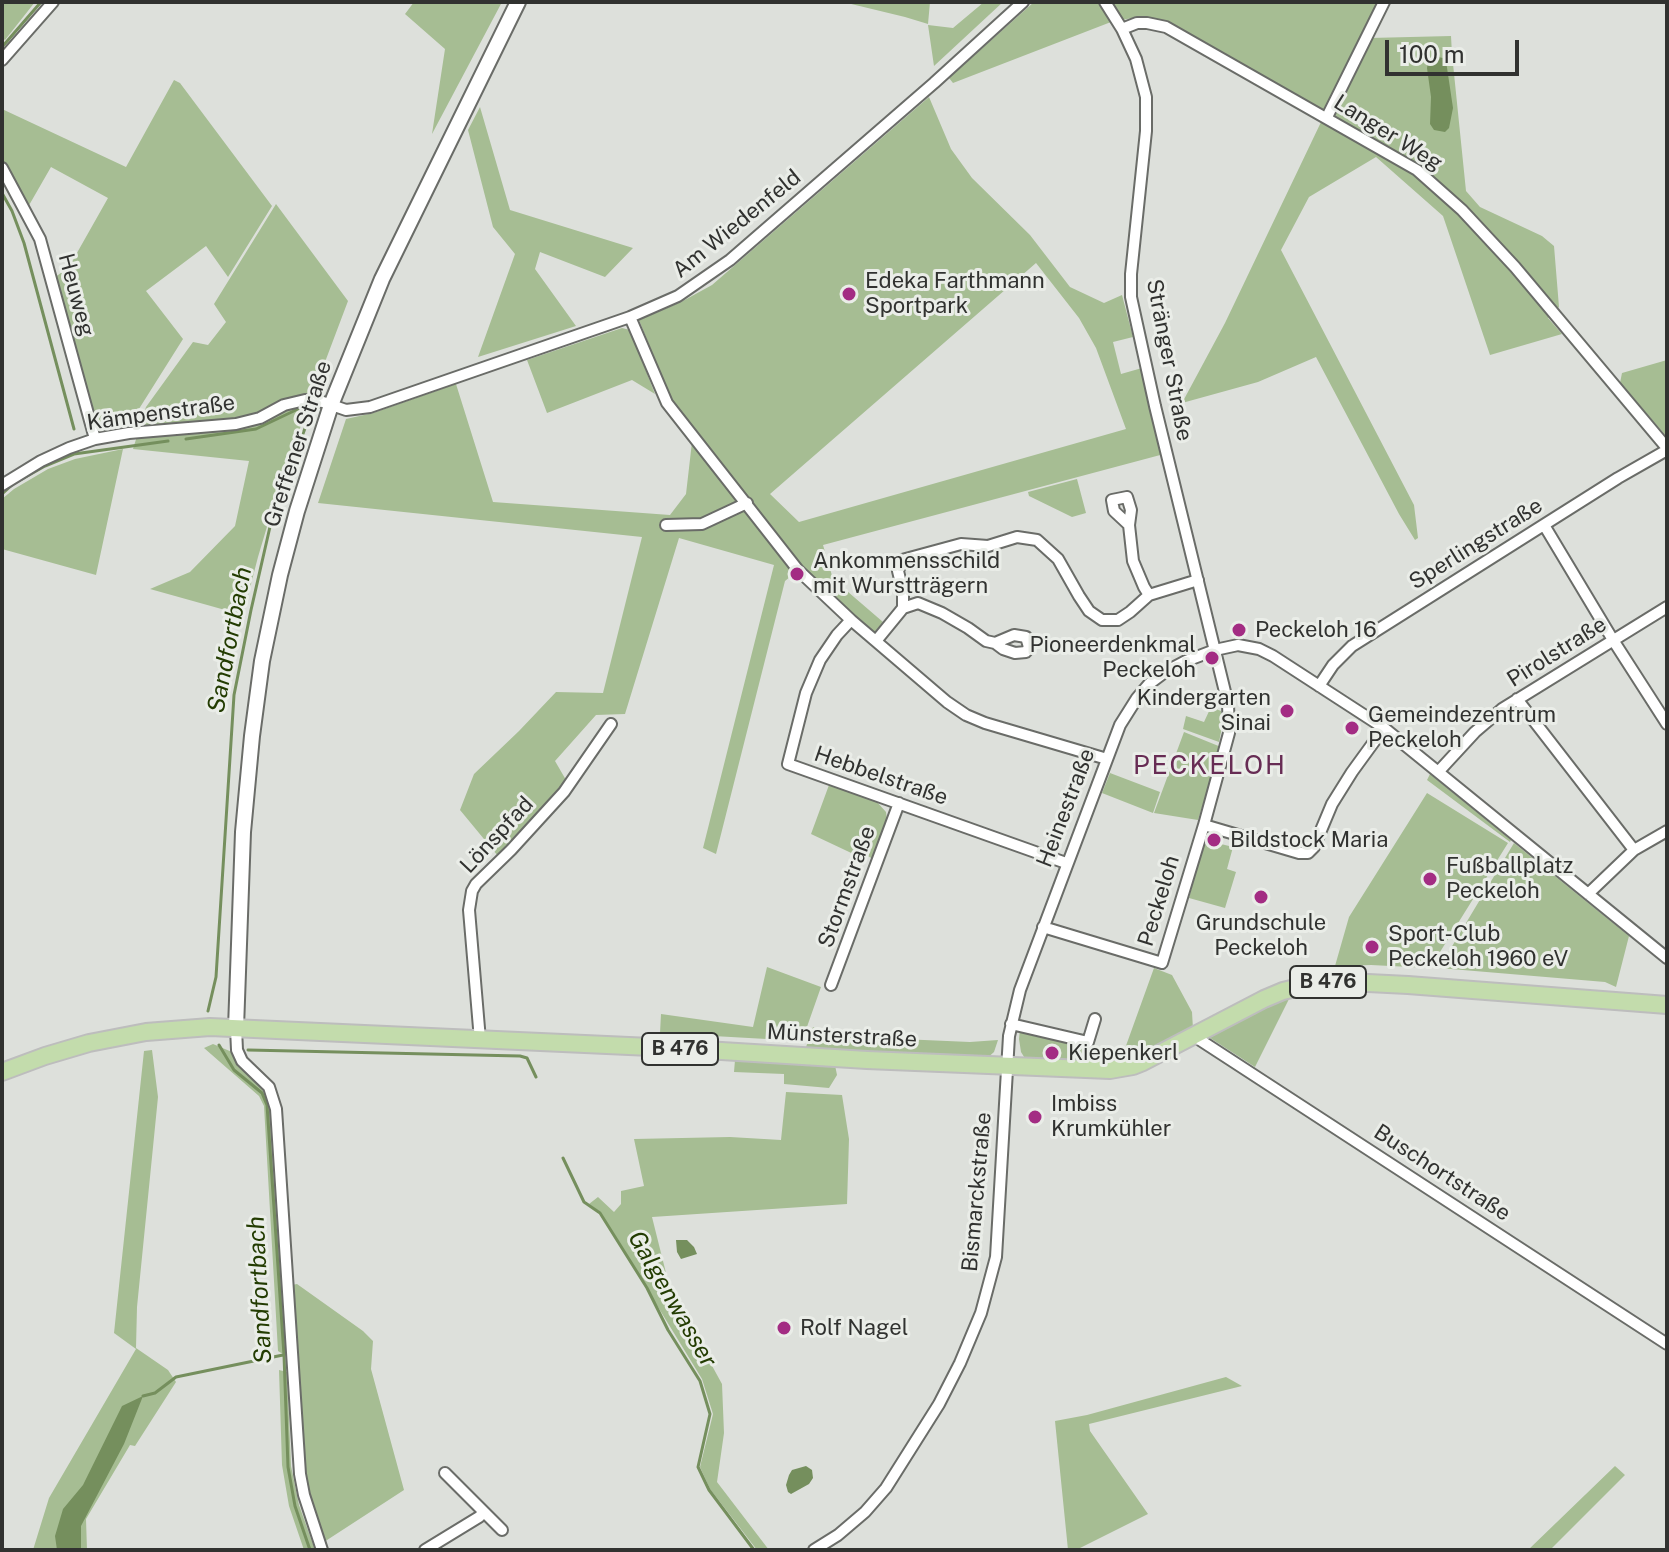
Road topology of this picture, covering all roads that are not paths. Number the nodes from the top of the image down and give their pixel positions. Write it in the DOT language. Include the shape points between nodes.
graph roads {
  1 [pos="53,2"];
  2 [pos="518,2"];
  3 [pos="1023,2"];
  4 [pos="1105,2"];
  5 [pos="1384,2"];
  6 [pos="1122,29"];
  7 [pos="2,60"];
  8 [pos="1327,117"];
  9 [pos="2,168"];
  10 [pos="630,317"];
  11 [pos="331,405"];
  12 [pos="95,439"];
  13 [pos="1667,449"];
  14 [pos="2,485"];
  15 [pos="747,503"];
  16 [pos="666,525"];
  17 [pos="1129,525"];
  18 [pos="1544,525"];
  19 [pos="1198,580"];
  20 [pos="1149,595"];
  21 [pos="1667,607"];
  22 [pos="903,608"];
  23 [pos="851,620"];
  24 [pos="1613,640"];
  25 [pos="876,641"];
  26 [pos="995,643"];
  27 [pos="1215,650"];
  28 [pos="1319,686"];
  29 [pos="1517,699"];
  30 [pos="611,724"];
  31 [pos="1667,724"];
  32 [pos="1384,728"];
  33 [pos="1107,759"];
  34 [pos="1439,771"];
  35 [pos="899,803"];
  36 [pos="1204,825"];
  37 [pos="1667,831"];
  38 [pos="1634,850"];
  39 [pos="1066,863"];
  40 [pos="1588,894"];
  41 [pos="1043,927"];
  42 [pos="1667,958"];
  43 [pos="831,985"];
  44 [pos="1667,1005"];
  45 [pos="1095,1019"];
  46 [pos="1011,1024"];
  47 [pos="236,1028"];
  48 [pos="1197,1034"];
  49 [pos="480,1040"];
  50 [pos="1008,1066"];
  51 [pos="2,1072"];
  52 [pos="1667,1344"];
  53 [pos="445,1473"];
  54 [pos="484,1512"];
  55 [pos="502,1530"];
  56 [pos="322,1550"];
  57 [pos="425,1550"];
  58 [pos="814,1550"];
  1 -- 7 [label="street"];
  2 -- 11 [label="main road, Greffener Straße" via="382,279"];
  3 -- 10 [label="street, Am Wiedenfeld" via="730,260 678,296"];
  4 -- 6 [label="street"];
  5 -- 8 [label="street"];
  6 -- 8 [label="street, Langer Weg" via="1137,23 1166,27"];
  6 -- 19 [label="street, Stränger Straße" via="1146,97 1131,297"];
  8 -- 13 [label="street, Langer Weg" via="1417,170 1462,210"];
  9 -- 12 [label="street, Heuweg" via="40,239"];
  10 -- 11 [label="street, Am Wiedenfeld" via="370,407 346,410"];
  10 -- 15 [label="street" via="667,403"];
  11 -- 12 [label="street, Kämpenstraße" via="305,400 236,424"];
  11 -- 47 [label="main road, Greffener Straße" via="297,511 262,661 243,832"];
  12 -- 14 [label="street, Kämpenstraße" via="41,461"];
  13 -- 18 [label="street, Sperlingstraße"];
  15 -- 16 [label="street" via="702,524"];
  15 -- 23 [label="street" via="798,570"];
  17 -- 20 [label="street" via="1133,561"];
  18 -- 24 [label="street"];
  18 -- 28 [label="street, Sperlingstraße" via="1352,646"];
  19 -- 20 [label="street"];
  19 -- 27 [label="street, Stränger Straße"];
  20 -- 22 [label="street" via="1118,620 1102,620 1089,611 1058,559 1037,540 1017,537 988,546 961,544 902,560 898,571"];
  21 -- 24 [label="street, Pirolstraße"];
  22 -- 25 [label="street"];
  22 -- 26 [label="street" via="918,603"];
  23 -- 25 [label="street"];
  23 -- 35 [label="street, Hebbelstraße" via="820,660 788,764"];
  24 -- 29 [label="street, Pirolstraße"];
  24 -- 31 [label="street"];
  25 -- 33 [label="street" via="966,715"];
  27 -- 28 [label="street, Heinestraße" via="1238,645 1259,649"];
  27 -- 33 [label="street, Heinestraße" via="1149,684 1127,711"];
  27 -- 36 [label="street, Peckeloh" via="1229,733"];
  28 -- 32 [label="street, Heinestraße"];
  29 -- 34 [label="street, Pirolstraße" via="1475,732"];
  29 -- 38 [label="street"];
  30 -- 49 [label="street, Lönspfad" via="564,792 472,891 469,910"];
  32 -- 34 [label="street, Heinestraße"];
  32 -- 36 [label="street" via="1332,804 1314,847 1305,855"];
  33 -- 39 [label="street, Heinestraße"];
  34 -- 40 [label="street, Heinestraße"];
  35 -- 39 [label="street, Hebbelstraße"];
  35 -- 43 [label="street, Stormstraße"];
  36 -- 41 [label="street, Peckeloh" via="1162,963"];
  37 -- 38 [label="street"];
  38 -- 40 [label="street"];
  39 -- 41 [label="street, Heinestraße"];
  40 -- 42 [label="street, Heinestraße"];
  41 -- 46 [label="street, Heinestraße"];
  44 -- 48 [label="main road, Münsterstraße / B 476" via="1327,982 1273,995"];
  45 -- 46 [label="street" via="1088,1042"];
  46 -- 50 [label="street, Heinestraße"];
  47 -- 49 [label="main road, Münsterstraße / B 476"];
  47 -- 51 [label="main road, Münsterstraße / B 476" via="118,1037"];
  47 -- 56 [label="street" via="242,1061 275,1100 300,1474"];
  48 -- 50 [label="main road, Münsterstraße / B 476" via="1121,1068"];
  48 -- 52 [label="street, Buschortstraße"];
  49 -- 50 [label="main road, Münsterstraße / B 476"];
  50 -- 58 [label="street, Bismarckstraße" via="996,1257 981,1313 939,1404 886,1488 856,1520"];
  53 -- 54 [label="street"];
  54 -- 55 [label="street"];
  54 -- 57 [label="street"];
}
